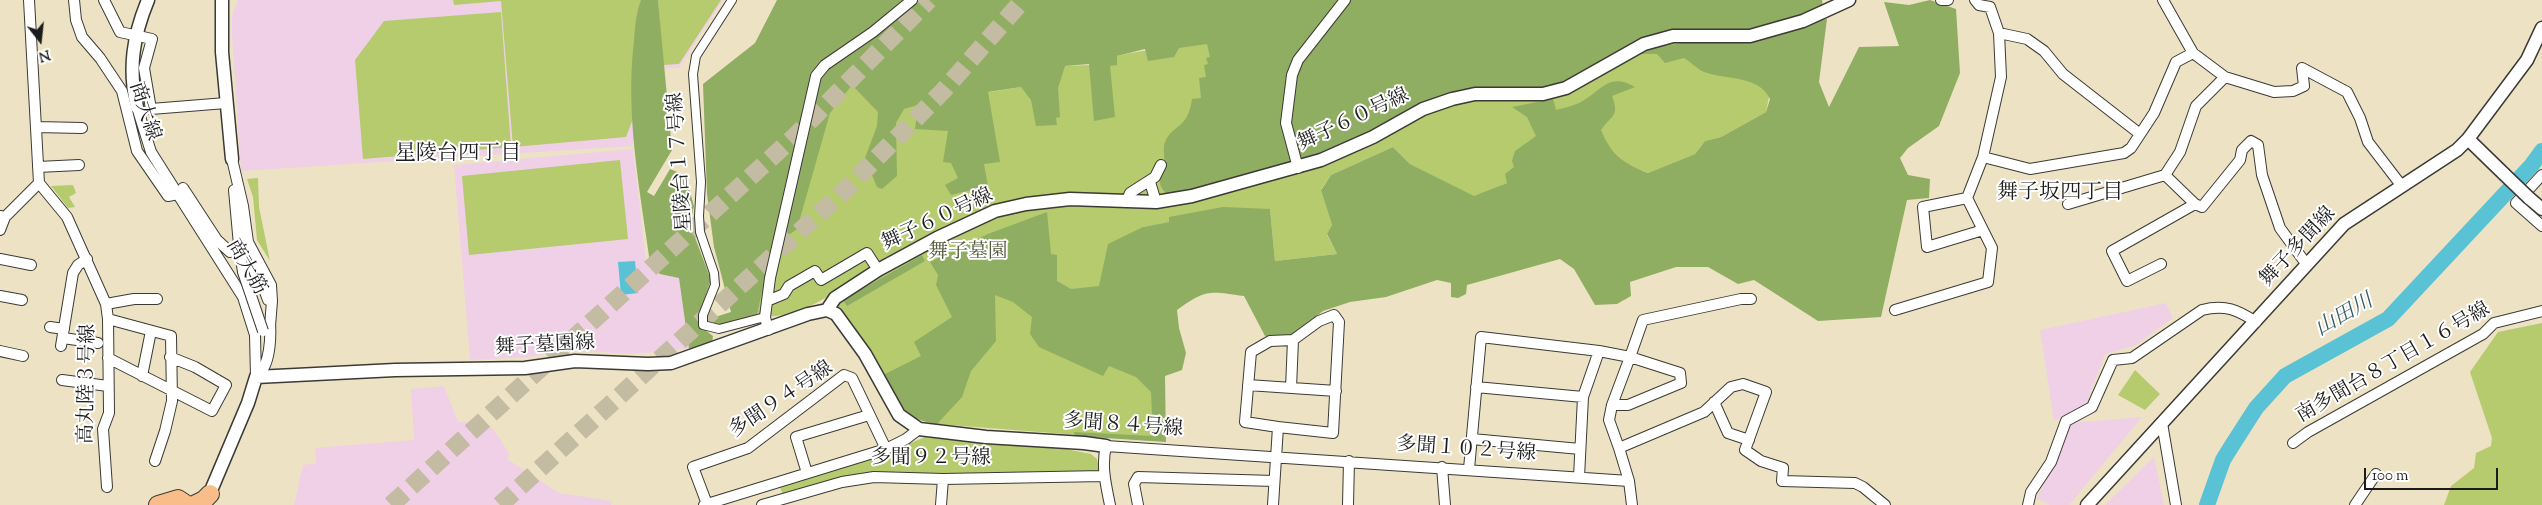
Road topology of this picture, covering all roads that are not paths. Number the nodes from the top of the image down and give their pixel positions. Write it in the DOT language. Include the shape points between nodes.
graph roads {
  1 [pos="29,0"];
  2 [pos="74,0"];
  3 [pos="104,0"];
  4 [pos="148,0"];
  5 [pos="222,0"];
  6 [pos="732,0"];
  7 [pos="912,0"];
  8 [pos="1345,0"];
  9 [pos="1849,0"];
  10 [pos="1941,0"];
  11 [pos="1948,0"];
  12 [pos="1975,0"];
  13 [pos="2163,0"];
  14 [pos="1826,5"];
  15 [pos="2542,28"];
  16 [pos="1999,33"];
  17 [pos="135,36"];
  18 [pos="2193,53"];
  19 [pos="2225,77"];
  20 [pos="226,103"];
  21 [pos="137,107"];
  22 [pos="36,128"];
  23 [pos="82,128"];
  24 [pos="2140,134"];
  25 [pos="2468,139"];
  26 [pos="1983,157"];
  27 [pos="232,159"];
  28 [pos="79,165"];
  29 [pos="1161,165"];
  30 [pos="38,166"];
  31 [pos="1298,168"];
  32 [pos="2165,175"];
  33 [pos="2541,180"];
  34 [pos="1150,182"];
  35 [pos="39,183"];
  36 [pos="2401,185"];
  37 [pos="178,194"];
  38 [pos="1967,198"];
  39 [pos="1126,202"];
  40 [pos="1156,202"];
  41 [pos="2068,204"];
  42 [pos="2198,205"];
  43 [pos="2542,208"];
  44 [pos="2,216"];
  45 [pos="2542,226"];
  46 [pos="0,230"];
  47 [pos="1983,230"];
  48 [pos="230,252"];
  49 [pos="0,259"];
  50 [pos="87,260"];
  51 [pos="2161,264"];
  52 [pos="31,265"];
  53 [pos="2307,265"];
  54 [pos="251,268"];
  55 [pos="878,270"];
  56 [pos="0,296"];
  57 [pos="157,299"];
  58 [pos="1752,299"];
  59 [pos="22,300"];
  60 [pos="767,302"];
  61 [pos="106,304"];
  62 [pos="827,310"];
  63 [pos="1895,310"];
  64 [pos="2542,311"];
  65 [pos="108,318"];
  66 [pos="2256,322"];
  67 [pos="767,324"];
  68 [pos="50,327"];
  69 [pos="267,329"];
  70 [pos="151,331"];
  71 [pos="63,338"];
  72 [pos="1293,340"];
  73 [pos="98,343"];
  74 [pos="0,351"];
  75 [pos="1599,351"];
  76 [pos="22,356"];
  77 [pos="170,357"];
  78 [pos="1630,357"];
  79 [pos="108,358"];
  80 [pos="257,373"];
  81 [pos="142,376"];
  82 [pos="62,380"];
  83 [pos="1248,385"];
  84 [pos="108,386"];
  85 [pos="1476,387"];
  86 [pos="1291,388"];
  87 [pos="171,391"];
  88 [pos="1336,391"];
  89 [pos="1583,397"];
  90 [pos="1714,402"];
  91 [pos="1612,404"];
  92 [pos="869,414"];
  93 [pos="2162,423"];
  94 [pos="1278,427"];
  95 [pos="919,428"];
  96 [pos="1472,439"];
  97 [pos="2293,443"];
  98 [pos="1747,445"];
  99 [pos="1106,446"];
  100 [pos="1619,448"];
  101 [pos="886,449"];
  102 [pos="1580,449"];
  103 [pos="1276,456"];
  104 [pos="155,460"];
  105 [pos="1349,461"];
  106 [pos="1442,467"];
  107 [pos="1469,469"];
  108 [pos="807,473"];
  109 [pos="2376,474"];
  110 [pos="1104,476"];
  111 [pos="1579,477"];
  112 [pos="943,479"];
  113 [pos="1274,481"];
  114 [pos="1629,481"];
  115 [pos="107,487"];
  116 [pos="208,499"];
  117 [pos="795,501"];
  118 [pos="158,505"];
  119 [pos="187,505"];
  120 [pos="194,505"];
  121 [pos="706,505"];
  122 [pos="762,505"];
  123 [pos="941,505"];
  124 [pos="1110,505"];
  125 [pos="1138,505"];
  126 [pos="1273,505"];
  127 [pos="1348,505"];
  128 [pos="1446,505"];
  129 [pos="1632,505"];
  130 [pos="1885,505"];
  131 [pos="2028,505"];
  132 [pos="2087,505"];
  133 [pos="2176,505"];
  134 [pos="2355,505"];
  1 -- 22 [label="street"];
  2 -- 37 [label="street, 商大線" via="82,37 122,91 134,142 142,159 168,196"];
  3 -- 17 [label="street" via="120,32"];
  4 -- 17 [label="street, 商大筋"];
  5 -- 20 [label="street"];
  6 -- 67 [label="street, 星陵台１７号線" via="696,56 693,74 702,182 700,232 714,272 715,285 703,315 703,325 719,329"];
  7 -- 60 [label="street" via="825,65 816,76"];
  8 -- 31 [label="street" via="1298,60 1292,75 1286,122"];
  9 -- 14 [label="street, 舞子６０号線"];
  10 -- 11 [label="street"];
  12 -- 16 [label="street" via="1979,5 1990,7"];
  13 -- 18 [label="street"];
  14 -- 31 [label="street, 舞子６０号線" via="1778,30 1750,36 1673,36 1644,44 1566,88 1543,94 1475,94 1452,100 1424,109 1373,138"];
  15 -- 25 [label="street, 舞子多聞線" via="2528,60"];
  16 -- 24 [label="street" via="2027,39 2044,51 2063,74"];
  16 -- 26 [label="street" via="2001,77"];
  17 -- 20 [label="street" via="152,38 144,68 151,109"];
  17 -- 21 [label="street, 商大筋" via="132,79"];
  18 -- 19 [label="street"];
  18 -- 24 [label="street" via="2176,62 2154,113"];
  19 -- 32 [label="street" via="2196,106 2180,152"];
  19 -- 36 [label="street" via="2274,92 2293,91 2304,86 2302,68 2338,86 2347,92 2368,142"];
  20 -- 27 [label="street"];
  21 -- 37 [label="street, 商大筋" via="149,147"];
  21 -- 48 [label="street, 商大筋" via="162,156 211,232"];
  22 -- 23 [label="street"];
  22 -- 30 [label="street"];
  24 -- 26 [label="street" via="2124,153 2074,163 2030,169"];
  25 -- 36 [label="street, 舞子多聞線" via="2457,150"];
  25 -- 43 [label="street, bridge"];
  26 -- 38 [label="street"];
  27 -- 69 [label="street, bridge" via="243,272"];
  27 -- 69 [label="street" via="244,206 248,242 271,285"];
  28 -- 30 [label="street"];
  29 -- 34 [label="street"];
  30 -- 35 [label="street"];
  31 -- 40 [label="street, 舞子６０号線" via="1192,196"];
  32 -- 41 [label="street"];
  32 -- 42 [label="street"];
  33 -- 45 [label="street" via="2516,204"];
  34 -- 39 [label="street" via="1141,184 1130,193"];
  34 -- 40 [label="street"];
  35 -- 44 [label="street"];
  35 -- 50 [label="street, 高丸陸３号線" via="67,217"];
  36 -- 53 [label="street, 舞子多聞線" via="2344,224"];
  37 -- 80 [label="street, 商大筋" via="243,297 255,335"];
  38 -- 47 [label="street"];
  38 -- 47 [label="street" via="1923,207 1927,247"];
  39 -- 40 [label="street, 舞子６０号線"];
  39 -- 55 [label="street, 舞子６０号線" via="1070,199 995,211"];
  42 -- 51 [label="street" via="2112,251 2127,281"];
  42 -- 53 [label="street" via="2240,160 2242,150 2252,141 2258,145 2262,175 2280,228"];
  44 -- 46 [label="street"];
  47 -- 63 [label="street" via="1992,248 1988,282"];
  49 -- 52 [label="street"];
  50 -- 61 [label="street, 高丸陸３号線"];
  50 -- 71 [label="street" via="73,273"];
  53 -- 66 [label="street, 舞子多聞線"];
  54 -- 69 [label="street, 商大筋" via="265,289"];
  55 -- 60 [label="street" via="867,253 821,280 815,271 789,286 784,294"];
  55 -- 62 [label="street, 舞子６０号線" via="836,298"];
  56 -- 59 [label="street"];
  57 -- 61 [label="street"];
  58 -- 78 [label="street" via="1643,320"];
  60 -- 67 [label="street"];
  61 -- 65 [label="street, 高丸陸３号線"];
  62 -- 67 [label="street, 舞子墓園線"];
  62 -- 95 [label="street, 多聞８４号線" via="836,314 865,354 899,415"];
  64 -- 97 [label="street, 南多聞台８丁目１６号線" via="2494,323 2484,334"];
  65 -- 70 [label="street"];
  65 -- 79 [label="street, 高丸陸３号線"];
  66 -- 93 [label="street, 舞子多聞線"];
  66 -- 131 [label="street" via="2238,310 2214,307 2202,310 2132,358 2113,360 2092,406 2066,421 2051,462 2031,492"];
  67 -- 80 [label="street, 舞子墓園線" via="672,363 575,360 525,368"];
  68 -- 71 [label="street"];
  69 -- 80 [label="street"];
  70 -- 77 [label="street" via="171,336"];
  70 -- 81 [label="street"];
  71 -- 73 [label="street"];
  72 -- 83 [label="street" via="1270,341 1251,352"];
  72 -- 86 [label="street"];
  72 -- 88 [label="street" via="1319,321 1334,315 1339,322"];
  74 -- 76 [label="street"];
  75 -- 78 [label="street"];
  75 -- 85 [label="street" via="1481,337"];
  75 -- 89 [label="street"];
  77 -- 87 [label="street"];
  77 -- 87 [label="street" via="226,385 212,411"];
  78 -- 91 [label="street"];
  78 -- 91 [label="street" via="1680,373 1681,383 1628,406"];
  79 -- 81 [label="street"];
  79 -- 84 [label="street, 高丸陸３号線"];
  80 -- 116 [label="street"];
  81 -- 87 [label="street"];
  82 -- 84 [label="street"];
  83 -- 86 [label="street"];
  83 -- 94 [label="street" via="1245,422"];
  84 -- 115 [label="street, 高丸陸３号線" via="109,413 103,429"];
  85 -- 89 [label="street"];
  85 -- 96 [label="street"];
  86 -- 88 [label="street"];
  87 -- 104 [label="street" via="172,401"];
  88 -- 94 [label="street" via="1333,433"];
  89 -- 102 [label="street"];
  90 -- 98 [label="street" via="1728,433"];
  90 -- 98 [label="street" via="1731,387 1743,384 1766,392"];
  90 -- 100 [label="street" via="1704,412"];
  91 -- 100 [label="street" via="1610,420"];
  92 -- 101 [label="street, 多聞９４号線"];
  92 -- 108 [label="street" via="796,437"];
  92 -- 121 [label="street, 多聞９４号線" via="852,378 844,375 748,448 693,467"];
  93 -- 132 [label="street, 舞子多聞線"];
  93 -- 133 [label="street"];
  94 -- 103 [label="street"];
  95 -- 99 [label="street, 多聞８４号線" via="986,437"];
  95 -- 101 [label="street"];
  96 -- 102 [label="street"];
  96 -- 107 [label="street"];
  98 -- 130 [label="street" via="1761,461 1782,468 1782,481 1854,483"];
  99 -- 103 [label="street, 多聞８４号線"];
  99 -- 110 [label="street"];
  100 -- 114 [label="street"];
  101 -- 108 [label="street"];
  102 -- 111 [label="street"];
  103 -- 105 [label="street, 多聞１０２号線"];
  103 -- 113 [label="street"];
  105 -- 106 [label="street, 多聞１０２号線"];
  105 -- 127 [label="street"];
  106 -- 107 [label="street, 多聞１０２号線"];
  106 -- 128 [label="street"];
  107 -- 111 [label="street, 多聞１０２号線"];
  108 -- 121 [label="street"];
  109 -- 134 [label="street"];
  110 -- 112 [label="street, 多聞９２号線"];
  110 -- 124 [label="street"];
  111 -- 114 [label="street, 多聞１０２号線"];
  112 -- 117 [label="street, 多聞９２号線" via="864,478"];
  112 -- 123 [label="street"];
  113 -- 125 [label="street" via="1138,477 1134,484"];
  113 -- 126 [label="street"];
  114 -- 129 [label="street"];
  116 -- 120 [label="highway"];
  117 -- 122 [label="street, 多聞９２号線"];
  118 -- 119 [label="highway" via="178,499"];
}
